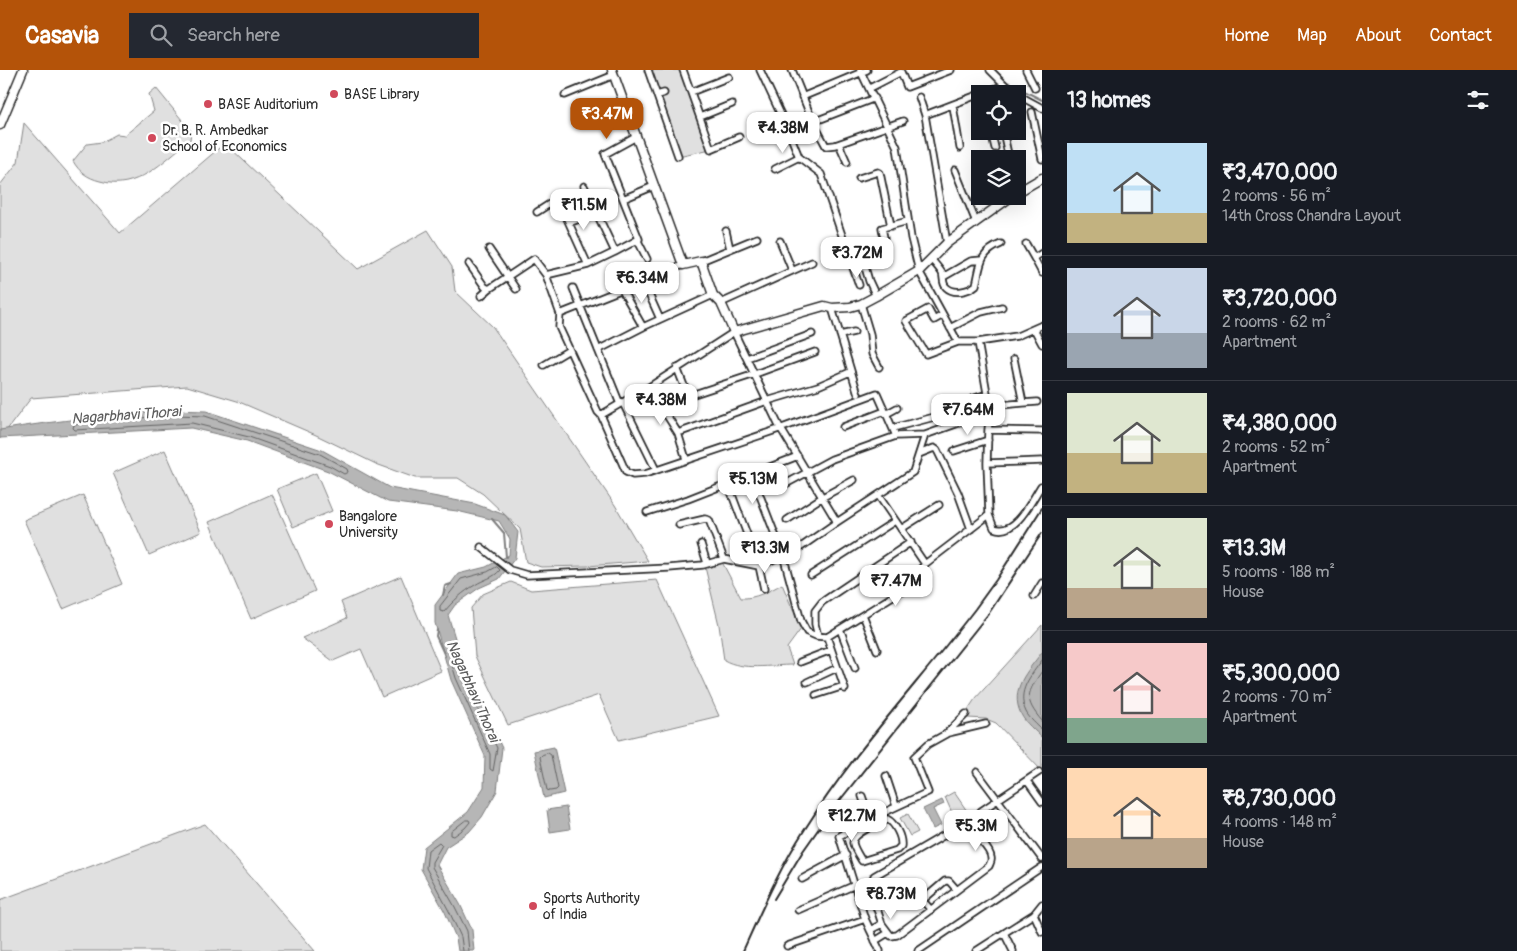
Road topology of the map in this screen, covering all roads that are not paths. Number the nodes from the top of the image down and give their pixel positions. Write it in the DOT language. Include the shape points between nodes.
graph roads {
  1 [pos="23,70"];
  2 [pos="648,70"];
  3 [pos="683,70"];
  4 [pos="760,70"];
  5 [pos="793,70"];
  6 [pos="951,70"];
  7 [pos="990,70"];
  8 [pos="1026,70"];
  9 [pos="863,71"];
  10 [pos="613,72"];
  11 [pos="729,77"];
  12 [pos="1004,85"];
  13 [pos="870,88"];
  14 [pos="1034,88"];
  15 [pos="690,92"];
  16 [pos="664,93"];
  17 [pos="565,95"];
  18 [pos="657,95"];
  19 [pos="802,97"];
  20 [pos="919,97"];
  21 [pos="875,98"];
  22 [pos="971,98"];
  23 [pos="1026,99"];
  24 [pos="624,103"];
  25 [pos="732,104"];
  26 [pos="952,106"];
  27 [pos="1042,108"];
  28 [pos="606,111"];
  29 [pos="1032,112"];
  30 [pos="925,115"];
  31 [pos="700,117"];
  32 [pos="903,121"];
  33 [pos="813,122"];
  34 [pos="0,125"];
  35 [pos="888,126"];
  36 [pos="789,132"];
  37 [pos="636,137"];
  38 [pos="739,137"];
  39 [pos="993,140"];
  40 [pos="840,144"];
  41 [pos="960,148"];
  42 [pos="995,148"];
  43 [pos="678,156"];
  44 [pos="799,158"];
  45 [pos="1042,159"];
  46 [pos="847,162"];
  47 [pos="776,170"];
  48 [pos="955,170"];
  49 [pos="859,178"];
  50 [pos="1042,178"];
  51 [pos="584,186"];
  52 [pos="654,186"];
  53 [pos="1026,187"];
  54 [pos="623,199"];
  55 [pos="1000,205"];
  56 [pos="537,212"];
  57 [pos="596,212"];
  58 [pos="908,221"];
  59 [pos="976,222"];
  60 [pos="569,224"];
  61 [pos="891,226"];
  62 [pos="726,231"];
  63 [pos="757,238"];
  64 [pos="884,238"];
  65 [pos="638,241"];
  66 [pos="780,241"];
  67 [pos="947,243"];
  68 [pos="1001,244"];
  69 [pos="1026,244"];
  70 [pos="489,248"];
  71 [pos="730,249"];
  72 [pos="615,252"];
  73 [pos="861,253"];
  74 [pos="1042,253"];
  75 [pos="1034,258"];
  76 [pos="648,259"];
  77 [pos="932,260"];
  78 [pos="982,260"];
  79 [pos="701,261"];
  80 [pos="812,262"];
  81 [pos="469,264"];
  82 [pos="588,265"];
  83 [pos="683,265"];
  84 [pos="792,270"];
  85 [pos="919,271"];
  86 [pos="1042,273"];
  87 [pos="546,275"];
  88 [pos="507,276"];
  89 [pos="943,277"];
  90 [pos="643,281"];
  91 [pos="859,285"];
  92 [pos="574,288"];
  93 [pos="489,289"];
  94 [pos="516,289"];
  95 [pos="622,290"];
  96 [pos="713,295"];
  97 [pos="481,296"];
  98 [pos="876,296"];
  99 [pos="721,302"];
  100 [pos="861,304"];
  101 [pos="581,307"];
  102 [pos="1002,307"];
  103 [pos="832,308"];
  104 [pos="560,314"];
  105 [pos="943,315"];
  106 [pos="660,319"];
  107 [pos="1042,325"];
  108 [pos="643,327"];
  109 [pos="950,328"];
  110 [pos="1034,329"];
  111 [pos="734,332"];
  112 [pos="854,332"];
  113 [pos="812,334"];
  114 [pos="840,335"];
  115 [pos="958,342"];
  116 [pos="978,342"];
  117 [pos="1042,344"];
  118 [pos="569,350"];
  119 [pos="598,350"];
  120 [pos="815,352"];
  121 [pos="747,358"];
  122 [pos="1014,360"];
  123 [pos="544,365"];
  124 [pos="879,367"];
  125 [pos="677,368"];
  126 [pos="850,372"];
  127 [pos="755,374"];
  128 [pos="649,387"];
  129 [pos="858,394"];
  130 [pos="987,394"];
  131 [pos="767,401"];
  132 [pos="1037,402"];
  133 [pos="622,403"];
  134 [pos="1023,403"];
  135 [pos="897,408"];
  136 [pos="990,409"];
  137 [pos="886,413"];
  138 [pos="601,415"];
  139 [pos="843,427"];
  140 [pos="782,428"];
  141 [pos="893,428"];
  142 [pos="988,430"];
  143 [pos="1042,431"];
  144 [pos="678,433"];
  145 [pos="925,435"];
  146 [pos="896,436"];
  147 [pos="988,440"];
  148 [pos="954,451"];
  149 [pos="919,454"];
  150 [pos="798,456"];
  151 [pos="686,460"];
  152 [pos="1042,461"];
  153 [pos="987,463"];
  154 [pos="656,470"];
  155 [pos="807,472"];
  156 [pos="752,475"];
  157 [pos="854,480"];
  158 [pos="728,484"];
  159 [pos="1042,486"];
  160 [pos="780,487"];
  161 [pos="878,495"];
  162 [pos="821,498"];
  163 [pos="939,505"];
  164 [pos="647,512"];
  165 [pos="989,515"];
  166 [pos="787,520"];
  167 [pos="894,521"];
  168 [pos="837,522"];
  169 [pos="679,525"];
  170 [pos="901,529"];
  171 [pos="970,529"];
  172 [pos="911,542"];
  173 [pos="701,544"];
  174 [pos="481,547"];
  175 [pos="783,555"];
  176 [pos="724,559"];
  177 [pos="707,563"];
  178 [pos="925,564"];
  179 [pos="759,566"];
  180 [pos="811,575"];
  181 [pos="1042,583"];
  182 [pos="764,589"];
  183 [pos="1034,596"];
  184 [pos="863,615"];
  185 [pos="840,629"];
  186 [pos="818,636"];
  187 [pos="827,637"];
  188 [pos="831,650"];
  189 [pos="877,650"];
  190 [pos="800,662"];
  191 [pos="837,668"];
  192 [pos="855,668"];
  193 [pos="807,682"];
  194 [pos="816,695"];
  195 [pos="966,714"];
  196 [pos="986,724"];
  197 [pos="946,734"];
  198 [pos="976,772"];
  199 [pos="1040,772"];
  200 [pos="886,776"];
  201 [pos="1027,781"];
  202 [pos="862,796"];
  203 [pos="997,799"];
  204 [pos="1042,802"];
  205 [pos="896,806"];
  206 [pos="981,811"];
  207 [pos="839,819"];
  208 [pos="870,819"];
  209 [pos="845,832"];
  210 [pos="846,855"];
  211 [pos="1042,859"];
  212 [pos="862,861"];
  213 [pos="849,866"];
  214 [pos="1042,867"];
  215 [pos="802,879"];
  216 [pos="855,885"];
  217 [pos="956,890"];
  218 [pos="871,896"];
  219 [pos="859,900"];
  220 [pos="1042,904"];
  221 [pos="798,910"];
  222 [pos="931,910"];
  223 [pos="1034,914"];
  224 [pos="865,919"];
  225 [pos="882,924"];
  226 [pos="870,930"];
  227 [pos="1042,932"];
  228 [pos="888,933"];
  229 [pos="1004,933"];
  230 [pos="875,941"];
  231 [pos="787,946"];
  232 [pos="920,950"];
  233 [pos="880,951"];
  234 [pos="976,951"];
  235 [pos="1013,951"];
  1 -- 34 [label="street"];
  2 -- 18 [label="street"];
  3 -- 15 [label="street"];
  4 -- 36 [label="street"];
  5 -- 19 [label="street"];
  6 -- 13 [label="street" via="907,87 901,72"];
  7 -- 12 [label="street"];
  8 -- 14 [label="street"];
  9 -- 13 [label="street"];
  9 -- 19 [label="street"];
  10 -- 17 [label="street"];
  10 -- 24 [label="street"];
  11 -- 15 [label="street"];
  13 -- 21 [label="street"];
  15 -- 31 [label="street"];
  16 -- 18 [label="street"];
  18 -- 43 [label="street"];
  19 -- 33 [label="street"];
  20 -- 30 [label="street"];
  21 -- 33 [label="street"];
  21 -- 35 [label="street"];
  22 -- 26 [label="street"];
  23 -- 27 [label="street"];
  24 -- 28 [label="street"];
  24 -- 37 [label="street"];
  25 -- 31 [label="street"];
  26 -- 30 [label="street"];
  26 -- 41 [label="street"];
  29 -- 45 [label="street"];
  30 -- 67 [label="street"];
  31 -- 38 [label="street" via="711,149"];
  32 -- 35 [label="street"];
  33 -- 36 [label="street"];
  33 -- 40 [label="street" via="826,146"];
  35 -- 40 [label="street"];
  35 -- 58 [label="street" via="897,147"];
  36 -- 44 [label="street"];
  37 -- 52 [label="street"];
  37 -- 54 [label="street" via="605,154"];
  39 -- 42 [label="street"];
  40 -- 46 [label="street"];
  44 -- 47 [label="street"];
  44 -- 91 [label="street" via="821,174"];
  48 -- 59 [label="street"];
  49 -- 61 [label="street" via="880,173"];
  50 -- 53 [label="street"];
  51 -- 57 [label="street"];
  52 -- 54 [label="street"];
  52 -- 83 [label="street"];
  54 -- 65 [label="street"];
  55 -- 59 [label="street"];
  56 -- 60 [label="street" via="559,201"];
  57 -- 60 [label="street"];
  57 -- 72 [label="street"];
  58 -- 61 [label="street"];
  58 -- 85 [label="street"];
  59 -- 67 [label="street"];
  60 -- 82 [label="street"];
  61 -- 64 [label="street" via="882,228"];
  62 -- 71 [label="street"];
  63 -- 71 [label="street"];
  65 -- 72 [label="street"];
  65 -- 76 [label="street"];
  66 -- 84 [label="street"];
  67 -- 77 [label="street"];
  68 -- 78 [label="street"];
  69 -- 75 [label="street"];
  70 -- 88 [label="street"];
  71 -- 79 [label="street"];
  72 -- 82 [label="street"];
  73 -- 98 [label="street"];
  74 -- 75 [label="street"];
  75 -- 86 [label="street"];
  77 -- 85 [label="street"];
  77 -- 89 [label="street"];
  78 -- 89 [label="street" via="971,261"];
  78 -- 89 [label="street" via="976,285 964,292 951,290"];
  79 -- 83 [label="street"];
  79 -- 96 [label="street"];
  80 -- 84 [label="street"];
  81 -- 93 [label="street"];
  82 -- 87 [label="street"];
  83 -- 90 [label="street"];
  84 -- 99 [label="street"];
  85 -- 98 [label="street"];
  85 -- 105 [label="street"];
  87 -- 88 [label="street" via="534,259"];
  87 -- 104 [label="street"];
  88 -- 93 [label="street"];
  88 -- 94 [label="street"];
  90 -- 95 [label="street"];
  90 -- 106 [label="street"];
  92 -- 101 [label="street"];
  93 -- 97 [label="street"];
  95 -- 101 [label="street"];
  95 -- 108 [label="street"];
  96 -- 99 [label="street"];
  96 -- 106 [label="street"];
  98 -- 100 [label="street"];
  99 -- 111 [label="street"];
  100 -- 103 [label="street"];
  100 -- 124 [label="street" via="872,354"];
  101 -- 104 [label="street"];
  101 -- 119 [label="street"];
  102 -- 109 [label="street" via="981,312"];
  103 -- 111 [label="street" via="824,306"];
  103 -- 114 [label="street"];
  104 -- 118 [label="street" via="559,328"];
  105 -- 109 [label="street"];
  105 -- 115 [label="street" via="934,320 928,309 906,321 926,354"];
  106 -- 108 [label="street"];
  107 -- 110 [label="street"];
  108 -- 119 [label="street"];
  109 -- 115 [label="street"];
  110 -- 116 [label="street" via="1017,336"];
  110 -- 117 [label="street"];
  111 -- 121 [label="street"];
  111 -- 125 [label="street"];
  112 -- 114 [label="street"];
  113 -- 121 [label="street"];
  114 -- 126 [label="street"];
  115 -- 116 [label="street"];
  116 -- 130 [label="street"];
  118 -- 123 [label="street"];
  118 -- 138 [label="street"];
  119 -- 133 [label="street"];
  120 -- 127 [label="street"];
  121 -- 127 [label="street"];
  122 -- 134 [label="street"];
  125 -- 127 [label="street" via="688,396"];
  125 -- 128 [label="street"];
  126 -- 129 [label="street"];
  126 -- 131 [label="street" via="818,386"];
  127 -- 131 [label="street"];
  128 -- 133 [label="street"];
  128 -- 144 [label="street"];
  130 -- 136 [label="street"];
  130 -- 141 [label="street" via="972,399 972,407"];
  131 -- 140 [label="street"];
  131 -- 144 [label="street"];
  132 -- 134 [label="street"];
  133 -- 138 [label="street"];
  133 -- 154 [label="street"];
  134 -- 136 [label="street"];
  135 -- 137 [label="street"];
  136 -- 142 [label="street"];
  136 -- 145 [label="street"];
  137 -- 139 [label="street"];
  137 -- 140 [label="street" via="877,393"];
  137 -- 141 [label="street"];
  138 -- 154 [label="street" via="626,472 639,476"];
  140 -- 150 [label="street"];
  140 -- 151 [label="street"];
  141 -- 146 [label="street"];
  142 -- 143 [label="street"];
  142 -- 147 [label="street"];
  144 -- 151 [label="street"];
  145 -- 146 [label="street"];
  145 -- 149 [label="street"];
  146 -- 155 [label="street"];
  147 -- 148 [label="street"];
  147 -- 153 [label="street"];
  149 -- 161 [label="street" via="913,472"];
  149 -- 171 [label="street" via="934,448 937,450 958,493"];
  150 -- 155 [label="street"];
  150 -- 156 [label="street"];
  151 -- 154 [label="street"];
  152 -- 153 [label="street"];
  153 -- 165 [label="street"];
  155 -- 160 [label="street"];
  155 -- 162 [label="street"];
  156 -- 158 [label="street"];
  156 -- 175 [label="street"];
  157 -- 162 [label="street"];
  158 -- 164 [label="street"];
  158 -- 179 [label="street"];
  159 -- 165 [label="street" via="1023,515 1005,529 994,528"];
  161 -- 167 [label="street"];
  161 -- 168 [label="street"];
  162 -- 166 [label="street"];
  162 -- 168 [label="street"];
  163 -- 170 [label="street"];
  165 -- 171 [label="street"];
  167 -- 170 [label="street"];
  167 -- 180 [label="street"];
  168 -- 175 [label="street" via="801,547"];
  169 -- 176 [label="street" via="710,520"];
  170 -- 172 [label="street"];
  171 -- 178 [label="street"];
  172 -- 178 [label="street"];
  172 -- 186 [label="street" via="822,602 815,611"];
  173 -- 177 [label="street"];
  174 -- 177 [label="street" via="510,570 527,575"];
  175 -- 179 [label="street"];
  175 -- 186 [label="street" via="801,621 807,632"];
  176 -- 177 [label="street"];
  176 -- 179 [label="street"];
  178 -- 184 [label="street" via="901,592"];
  179 -- 182 [label="street"];
  181 -- 183 [label="street"];
  184 -- 185 [label="street"];
  184 -- 189 [label="street"];
  185 -- 187 [label="street"];
  185 -- 192 [label="street"];
  186 -- 187 [label="street"];
  187 -- 188 [label="street"];
  188 -- 190 [label="street"];
  188 -- 191 [label="street"];
  191 -- 193 [label="street"];
  191 -- 194 [label="street" via="844,687"];
  195 -- 197 [label="street"];
  196 -- 197 [label="street"];
  197 -- 205 [label="street" via="928,744 914,758 928,792"];
  198 -- 203 [label="street"];
  199 -- 201 [label="street"];
  200 -- 205 [label="street"];
  201 -- 203 [label="street"];
  201 -- 204 [label="street"];
  202 -- 208 [label="street"];
  203 -- 206 [label="street"];
  203 -- 211 [label="street"];
  205 -- 208 [label="street"];
  207 -- 209 [label="street"];
  208 -- 209 [label="street"];
  209 -- 210 [label="street" via="839,836"];
  210 -- 213 [label="street"];
  210 -- 215 [label="street"];
  212 -- 212 [label="street" via="901,846 891,821 885,820 859,833 854,839"];
  212 -- 213 [label="street"];
  213 -- 216 [label="street"];
  214 -- 232 [label="street"];
  216 -- 219 [label="street"];
  216 -- 221 [label="street"];
  217 -- 218 [label="street" via="988,866 991,860 978,837 965,828 953,830 880,871 871,881"];
  217 -- 222 [label="street"];
  217 -- 222 [label="street" via="950,881 945,881 924,899"];
  218 -- 219 [label="street"];
  218 -- 225 [label="street"];
  219 -- 224 [label="street"];
  220 -- 223 [label="street"];
  222 -- 228 [label="street" via="897,935"];
  223 -- 227 [label="street"];
  223 -- 229 [label="street"];
  224 -- 226 [label="street"];
  224 -- 231 [label="street"];
  225 -- 226 [label="street"];
  225 -- 228 [label="street"];
  226 -- 230 [label="street"];
  228 -- 230 [label="street"];
  229 -- 234 [label="street"];
  229 -- 235 [label="street"];
  230 -- 233 [label="street"];
}
